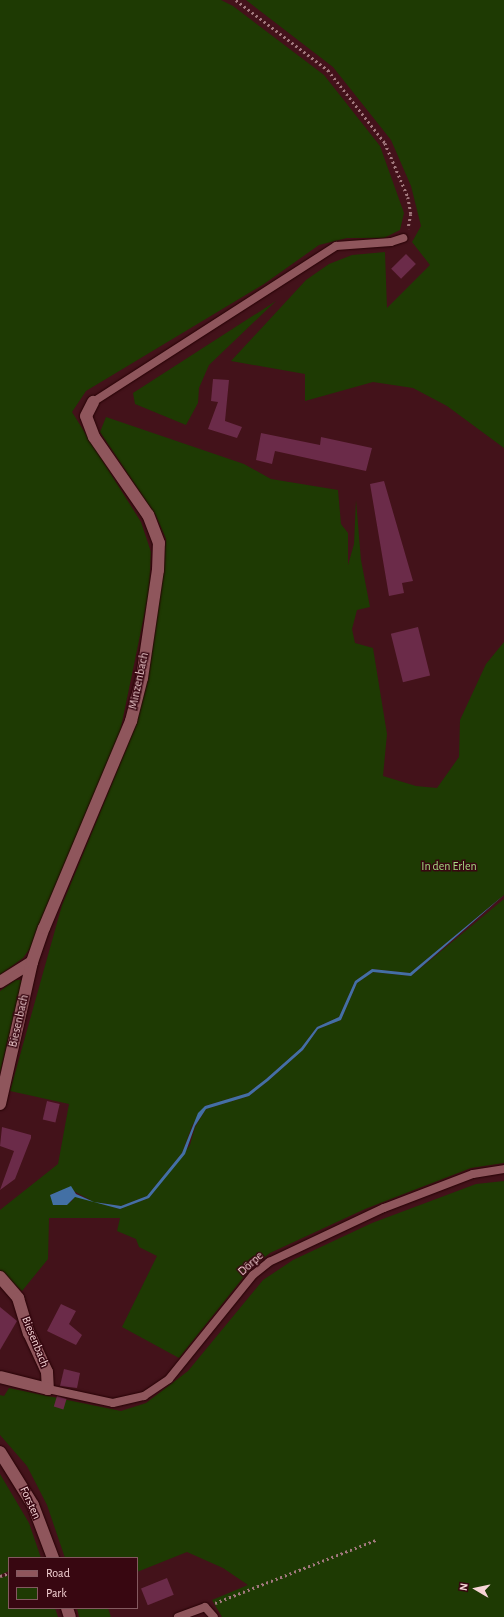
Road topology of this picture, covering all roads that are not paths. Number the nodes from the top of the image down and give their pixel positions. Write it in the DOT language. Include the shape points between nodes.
graph roads {
  1 [pos="403,238"];
  2 [pos="93,402"];
  3 [pos="32,962"];
  4 [pos="0,982"];
  5 [pos="0,1104"];
  6 [pos="504,1169"];
  7 [pos="0,1277"];
  8 [pos="0,1377"];
  9 [pos="48,1389"];
  10 [pos="0,1452"];
  11 [pos="53,1557"];
  12 [pos="178,1617"];
  13 [pos="214,1617"];
  1 -- 2 [label="lane" via="391,242 336,246"];
  2 -- 3 [label="street, Minzenbach" via="86,416 94,437 148,515 159,543 158,570 142,678 131,721"];
  3 -- 4 [label="street"];
  3 -- 5 [label="street, Biesenbach"];
  6 -- 9 [label="lane, Dörpe" via="473,1174 384,1208 269,1262 253,1275 169,1379 144,1396 112,1403"];
  7 -- 9 [label="street, Biesenbach" via="18,1298 29,1333 47,1372"];
  8 -- 9 [label="street, Biesenbach"];
  10 -- 11 [label="street, Forsten" via="33,1505"];
  12 -- 13 [label="lane" via="206,1606"];
}
